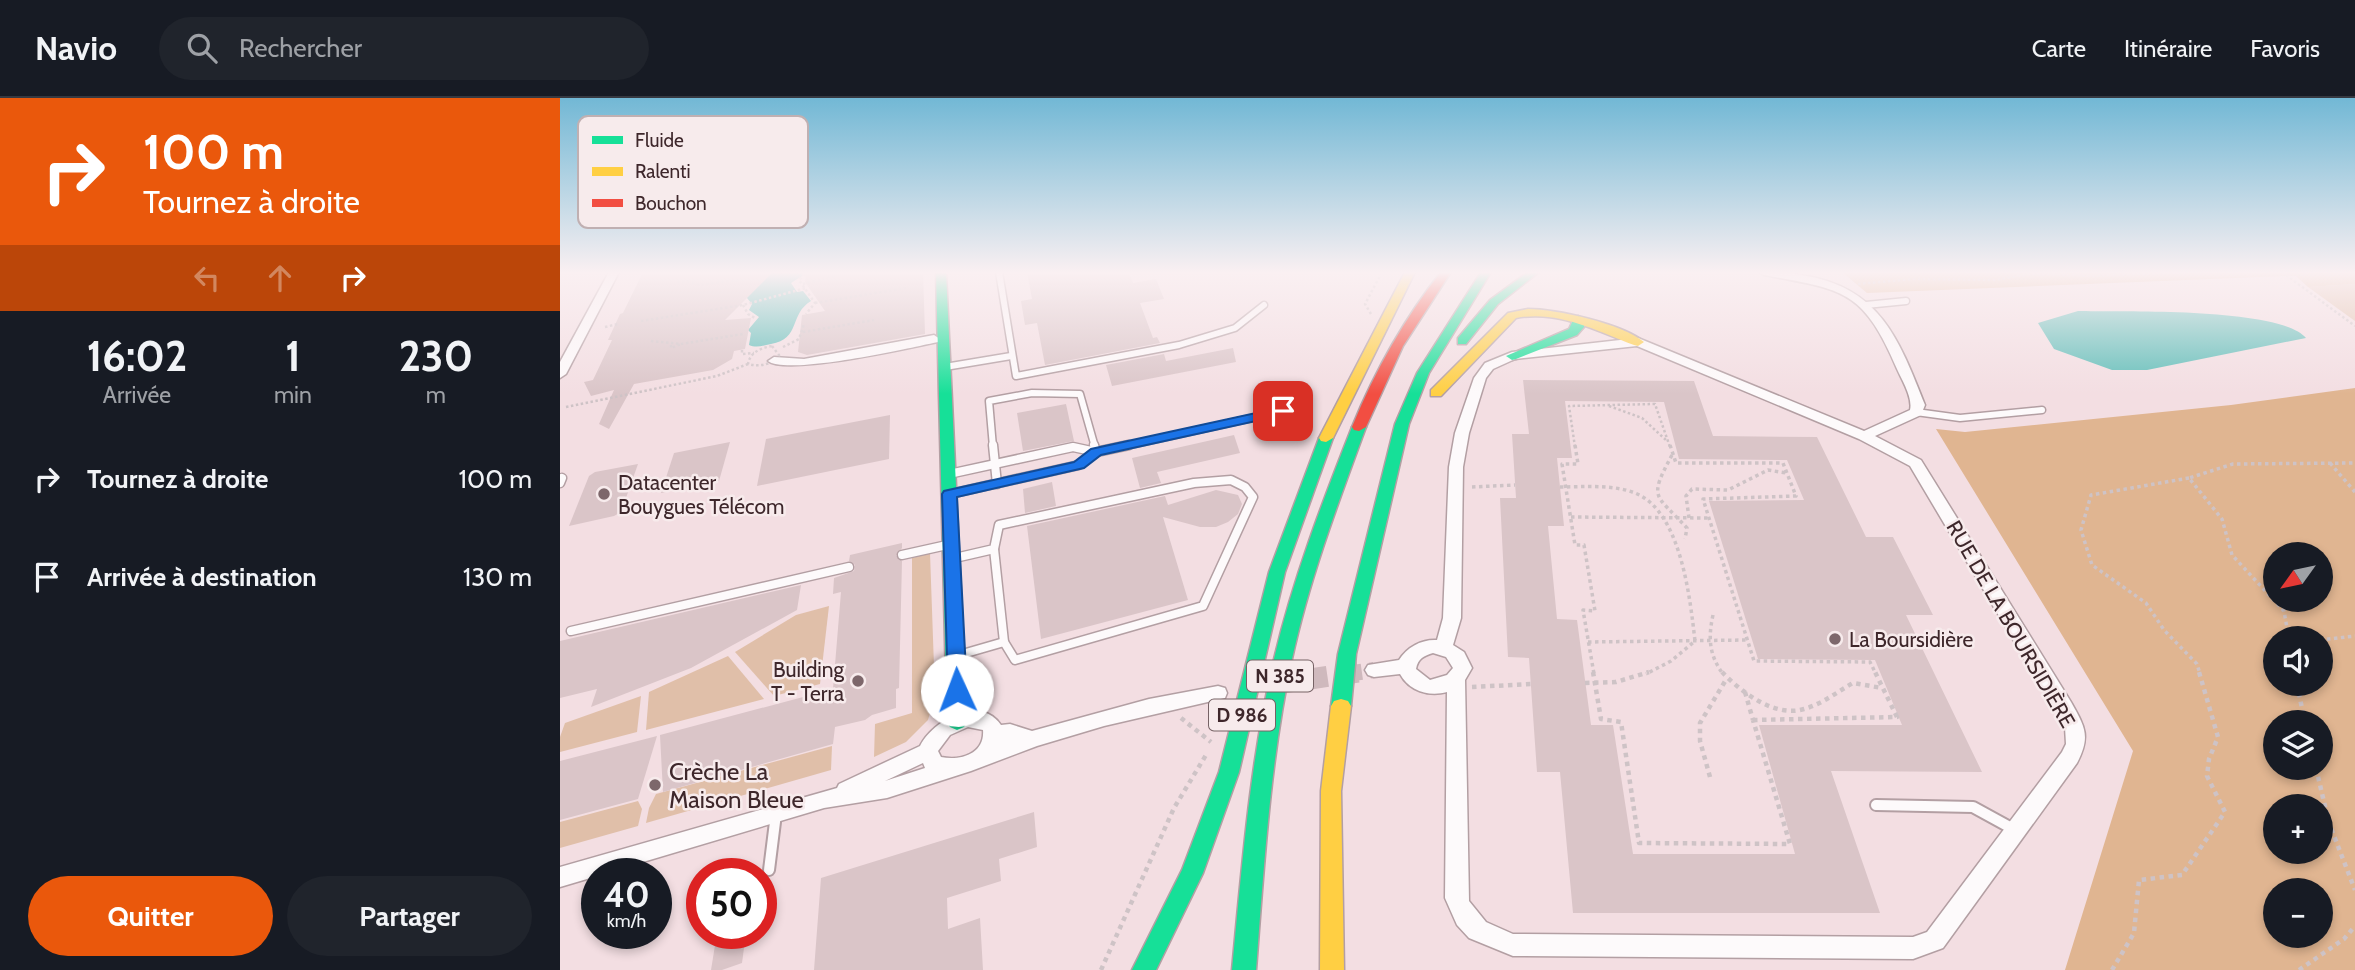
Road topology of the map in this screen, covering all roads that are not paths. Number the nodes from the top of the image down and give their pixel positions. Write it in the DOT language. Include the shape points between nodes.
graph roads {
  1 [pos="592,313"];
  2 [pos="943,313"];
  3 [pos="1005,313"];
  4 [pos="1254,313"];
  5 [pos="1389,313"];
  6 [pos="1418,313"];
  7 [pos="1461,313"];
  8 [pos="1483,313"];
  9 [pos="1518,313"];
  10 [pos="1554,313"];
  11 [pos="1871,313"];
  12 [pos="1578,320"];
  13 [pos="934,339"];
  14 [pos="1639,342"];
  15 [pos="775,356"];
  16 [pos="1011,356"];
  17 [pos="1511,356"];
  18 [pos="945,367"];
  19 [pos="560,374"];
  20 [pos="2042,410"];
  21 [pos="1283,411"];
  22 [pos="1916,412"];
  23 [pos="1418,428"];
  24 [pos="1864,436"];
  25 [pos="1096,452"];
  26 [pos="995,464"];
  27 [pos="949,474"];
  28 [pos="1390,482"];
  29 [pos="997,484"];
  30 [pos="950,494"];
  31 [pos="994,549"];
  32 [pos="952,551"];
  33 [pos="902,555"];
  34 [pos="849,567"];
  35 [pos="571,631"];
  36 [pos="1004,642"];
  37 [pos="1444,647"];
  38 [pos="956,656"];
  39 [pos="1406,666"];
  40 [pos="1374,670"];
  41 [pos="1456,683"];
  42 [pos="1218,693"];
  43 [pos="957,722"];
  44 [pos="994,734"];
  45 [pos="1031,739"];
  46 [pos="928,751"];
  47 [pos="980,757"];
  48 [pos="949,768"];
  49 [pos="824,800"];
  50 [pos="1876,805"];
  51 [pos="776,814"];
  52 [pos="2018,831"];
  53 [pos="770,858"];
  54 [pos="560,877"];
  55 [pos="1144,970"];
  56 [pos="1244,970"];
  57 [pos="1332,970"];
  1 -- 19 [label="street"];
  2 -- 18 [label="main road"];
  3 -- 16 [label="lane"];
  4 -- 16 [label="lane" via="1235,328 1179,345 1016,376"];
  5 -- 55 [label="main road, D 986" via="1319,452 1277,572 1229,772 1192,873"];
  6 -- 56 [label="main road, N 385" via="1371,394 1316,540 1283,659 1258,804"];
  7 -- 28 [label="main road, N 385" via="1423,373 1398,438"];
  8 -- 9 [label="main road" via="1449,361 1433,399"];
  10 -- 12 [label="main road"];
  11 -- 22 [label="street" via="1902,360 1918,405"];
  12 -- 14 [label="main road"];
  12 -- 17 [label="main road" via="1573,332"];
  13 -- 15 [label="street" via="831,353 804,363"];
  14 -- 17 [label="street, RUE DE LA BOURSIDIÈRE"];
  14 -- 24 [label="street, RUE DE LA BOURSIDIÈRE"];
  16 -- 18 [label="lane"];
  17 -- 37 [label="street, RUE DE LA BOURSIDIÈRE" via="1489,366 1480,378 1462,433 1454,488 1452,618"];
  18 -- 27 [label="main road"];
  20 -- 22 [label="lane" via="1960,418"];
  21 -- 25 [label="lane"];
  22 -- 24 [label="street"];
  23 -- 28 [label="main road" via="1402,475"];
  24 -- 52 [label="street, RUE DE LA BOURSIDIÈRE" via="1916,463 2075,727 2076,744 2070,757"];
  25 -- 26 [label="lane" via="1073,447"];
  25 -- 26 [label="lane" via="1080,394 1032,393 989,401"];
  25 -- 29 [label="lane" via="1079,465"];
  26 -- 27 [label="lane"];
  26 -- 29 [label="lane"];
  27 -- 30 [label="main road"];
  28 -- 57 [label="main road, N 385" via="1347,654 1331,791"];
  29 -- 30 [label="lane"];
  30 -- 32 [label="main road"];
  31 -- 32 [label="lane"];
  31 -- 36 [label="lane"];
  31 -- 36 [label="lane" via="999,525 1194,483 1231,480 1253,497 1203,606 1016,660"];
  32 -- 33 [label="lane"];
  32 -- 38 [label="main road"];
  34 -- 35 [label="lane"];
  36 -- 38 [label="lane"];
  37 -- 39 [label="street" via="1420,649"];
  37 -- 41 [label="street, RUE DE LA BOURSIDIÈRE" via="1460,659"];
  38 -- 43 [label="main road"];
  39 -- 40 [label="street"];
  39 -- 41 [label="street" via="1410,677 1422,686"];
  41 -- 52 [label="street, RUE DE LA BOURSIDIÈRE" via="1456,898 1464,919 1488,938 1513,945 1913,948 1935,940"];
  42 -- 45 [label="street" via="1166,701"];
  43 -- 44 [label="street" via="986,722"];
  43 -- 46 [label="street" via="935,737"];
  44 -- 45 [label="street" via="1010,732"];
  44 -- 47 [label="street"];
  45 -- 47 [label="street" via="1001,754"];
  46 -- 48 [label="street" via="933,763"];
  46 -- 49 [label="street"];
  47 -- 48 [label="street"];
  48 -- 49 [label="street" via="887,789"];
  49 -- 51 [label="street"];
  50 -- 52 [label="lane" via="1973,807"];
  51 -- 53 [label="lane"];
  51 -- 54 [label="street"];
}
